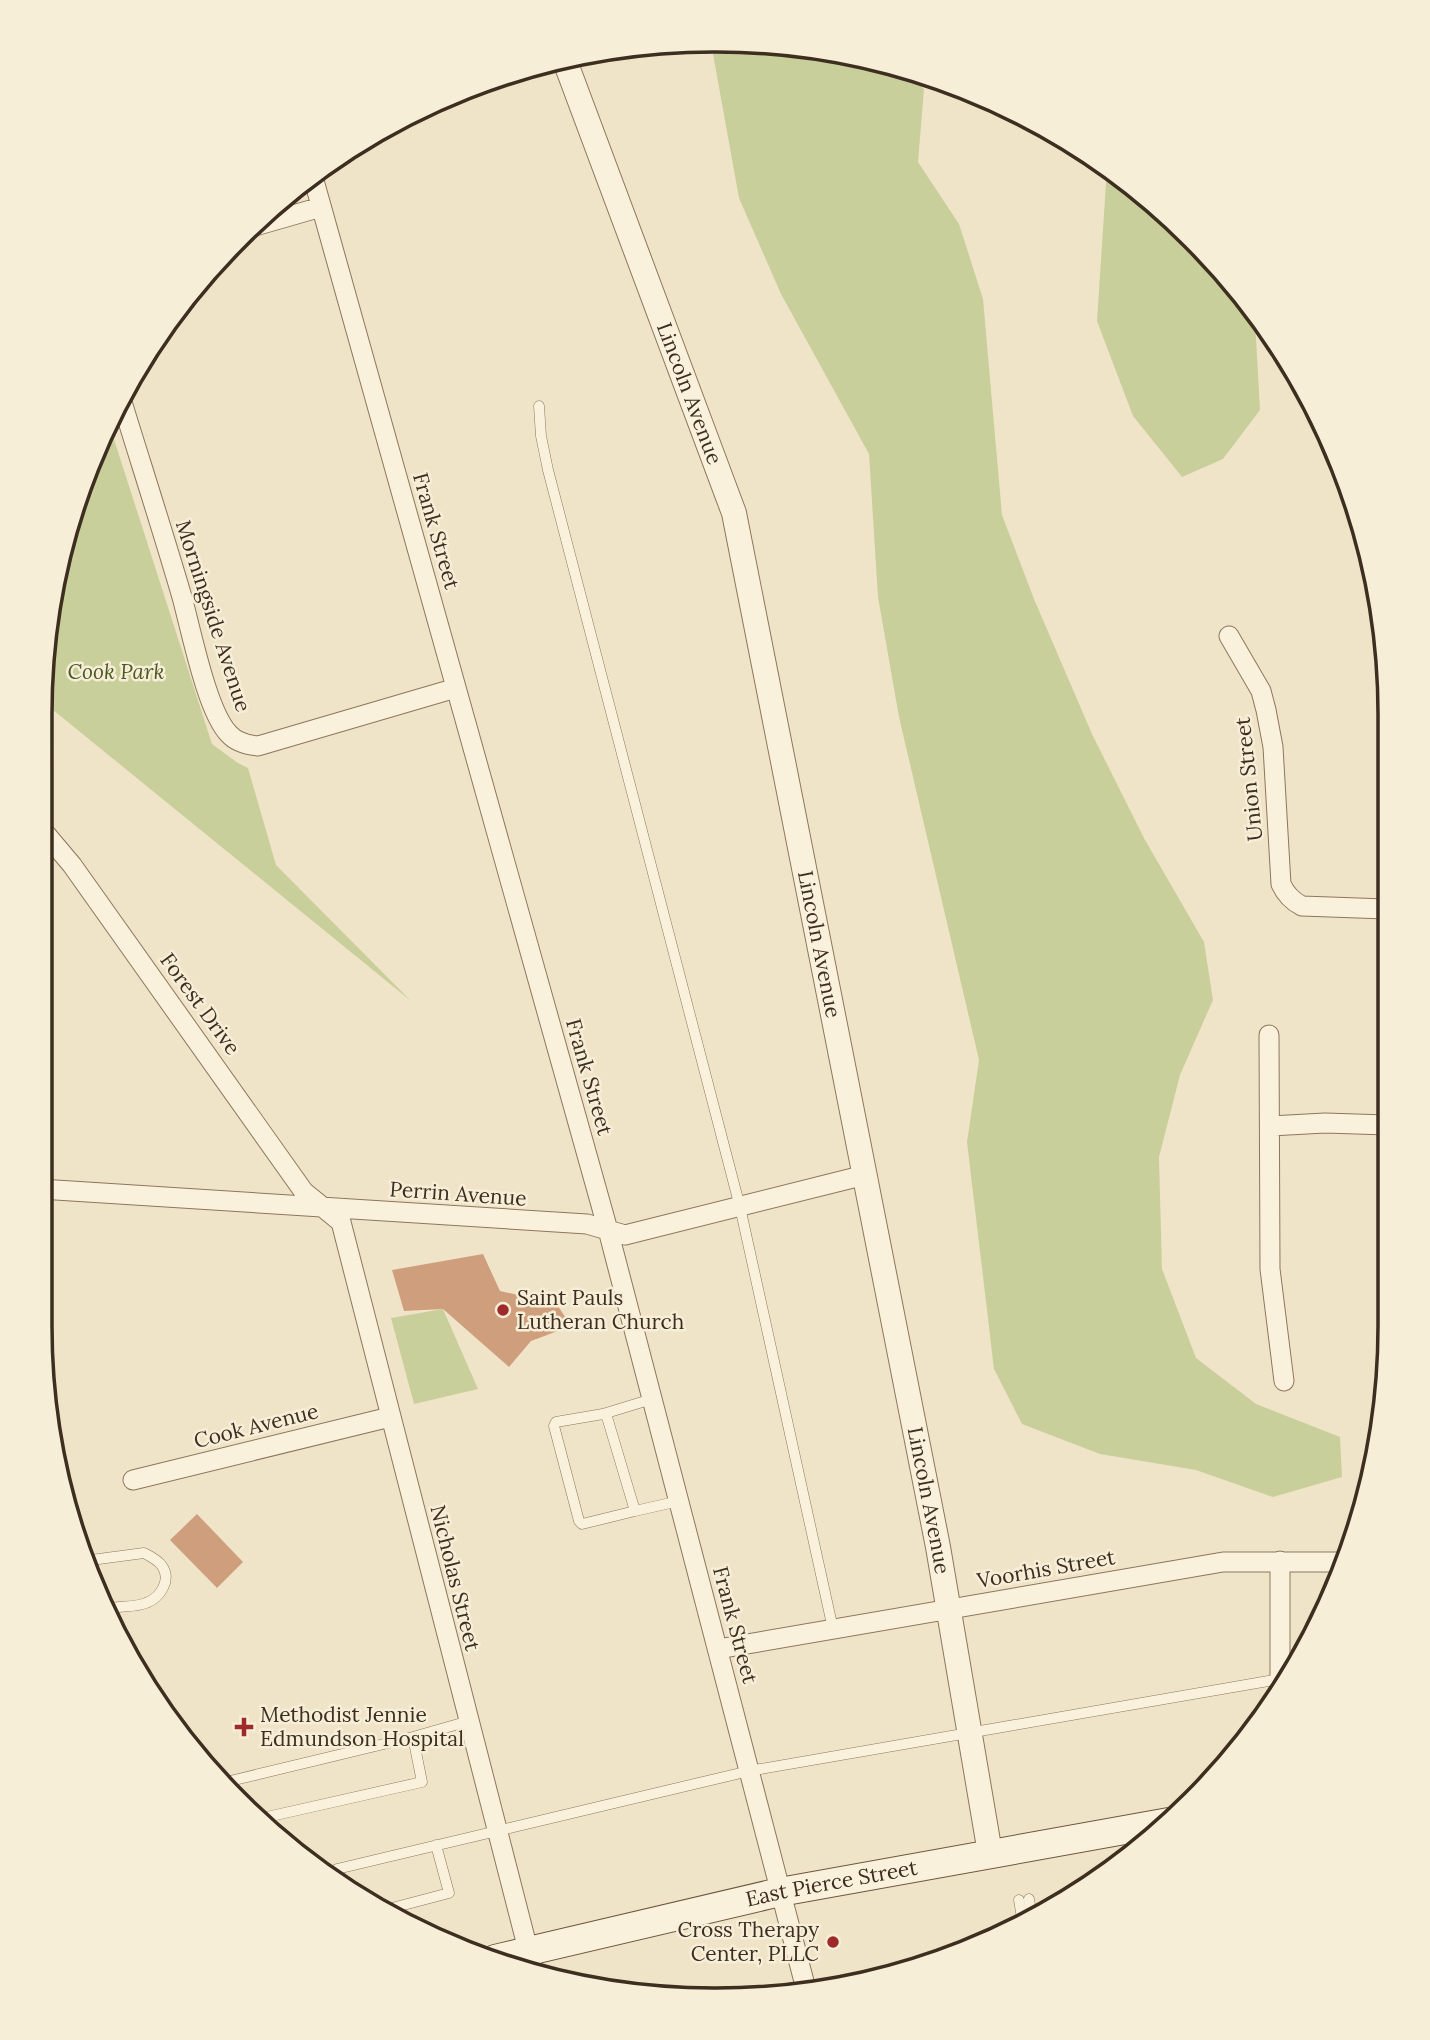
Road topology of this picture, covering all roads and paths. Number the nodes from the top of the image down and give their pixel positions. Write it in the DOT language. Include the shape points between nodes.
graph roads {
  1 [pos="568,69"];
  2 [pos="316,186"];
  3 [pos="321,207"];
  4 [pos="275,220"];
  5 [pos="539,406"];
  6 [pos="126,413"];
  7 [pos="1228,636"];
  8 [pos="456,688"];
  9 [pos="53,842"];
  10 [pos="1378,909"];
  11 [pos="1269,1035"];
  12 [pos="1378,1125"];
  13 [pos="1270,1126"];
  14 [pos="865,1175"];
  15 [pos="53,1190"];
  16 [pos="323,1207"];
  17 [pos="740,1207"];
  18 [pos="608,1230"];
  19 [pos="1284,1381"];
  20 [pos="652,1399"];
  21 [pos="603,1414"];
  22 [pos="390,1417"];
  23 [pos="133,1480"];
  24 [pos="679,1502"];
  25 [pos="635,1511"];
  26 [pos="96,1559"];
  27 [pos="1280,1561"];
  28 [pos="1333,1562"];
  29 [pos="116,1607"];
  30 [pos="949,1609"];
  31 [pos="833,1629"];
  32 [pos="718,1649"];
  33 [pos="1280,1670"];
  34 [pos="1271,1684"];
  35 [pos="469,1721"];
  36 [pos="968,1733"];
  37 [pos="413,1737"];
  38 [pos="749,1771"];
  39 [pos="234,1780"];
  40 [pos="271,1816"];
  41 [pos="1149,1826"];
  42 [pos="497,1831"];
  43 [pos="436,1845"];
  44 [pos="990,1853"];
  45 [pos="337,1869"];
  46 [pos="780,1892"];
  47 [pos="398,1906"];
  48 [pos="1028,1908"];
  49 [pos="1024,1911"];
  50 [pos="530,1960"];
  51 [pos="804,1982"];
  1 -- 14 [label="street, Lincoln Avenue" via="734,513"];
  2 -- 3 [label="street, Frank Street"];
  3 -- 4 [label="street"];
  3 -- 8 [label="street, Frank Street"];
  5 -- 17 [label="lane" via="548,470"];
  6 -- 8 [label="street, Morningside Avenue" via="208,690 229,734 258,746"];
  7 -- 10 [label="street, Union Street" via="1261,691 1266,710 1273,747 1281,884 1293,902 1303,906"];
  8 -- 18 [label="street, Frank Street"];
  9 -- 16 [label="street, Forest Drive" via="304,1192"];
  11 -- 13 [label="street"];
  12 -- 13 [label="street"];
  13 -- 19 [label="street" via="1269,1269"];
  14 -- 17 [label="street, Perrin Avenue"];
  14 -- 30 [label="street, Lincoln Avenue"];
  15 -- 16 [label="street, Perrin Avenue"];
  16 -- 18 [label="street, Perrin Avenue" via="586,1224"];
  16 -- 22 [label="street, Nicholas Street" via="341,1222"];
  17 -- 18 [label="street, Perrin Avenue" via="635,1234"];
  17 -- 31 [label="lane"];
  18 -- 20 [label="street, Frank Street"];
  20 -- 21 [label="lane"];
  20 -- 24 [label="street, Frank Street"];
  21 -- 25 [label="lane"];
  21 -- 25 [label="lane" via="554,1426 579,1521 588,1524"];
  22 -- 23 [label="street, Cook Avenue"];
  22 -- 35 [label="street, Nicholas Street"];
  24 -- 25 [label="lane"];
  24 -- 32 [label="street, Frank Street"];
  26 -- 29 [label="lane" via="144,1553 163,1566 166,1576 158,1596 146,1603"];
  27 -- 28 [label="street, Voorhis Street"];
  27 -- 30 [label="street, Voorhis Street" via="1223,1562"];
  27 -- 33 [label="street"];
  30 -- 31 [label="street, Voorhis Street"];
  30 -- 36 [label="street, Lincoln Avenue"];
  31 -- 32 [label="street, Voorhis Street"];
  32 -- 38 [label="street, Frank Street"];
  34 -- 36 [label="lane"];
  35 -- 37 [label="lane"];
  35 -- 42 [label="street, Nicholas Street"];
  36 -- 38 [label="lane"];
  36 -- 44 [label="street, Lincoln Avenue"];
  37 -- 39 [label="lane"];
  37 -- 40 [label="lane" via="422,1782"];
  38 -- 42 [label="lane"];
  38 -- 46 [label="street, Frank Street"];
  41 -- 44 [label="main road, East Pierce Street"];
  42 -- 43 [label="lane"];
  42 -- 50 [label="street, Nicholas Street"];
  43 -- 45 [label="lane"];
  43 -- 47 [label="lane" via="449,1893"];
  44 -- 46 [label="main road, East Pierce Street"];
  46 -- 50 [label="main road, East Pierce Street"];
  46 -- 51 [label="street, Frank Street"];
  48 -- 49 [label="lane" via="1024,1900"];
}
